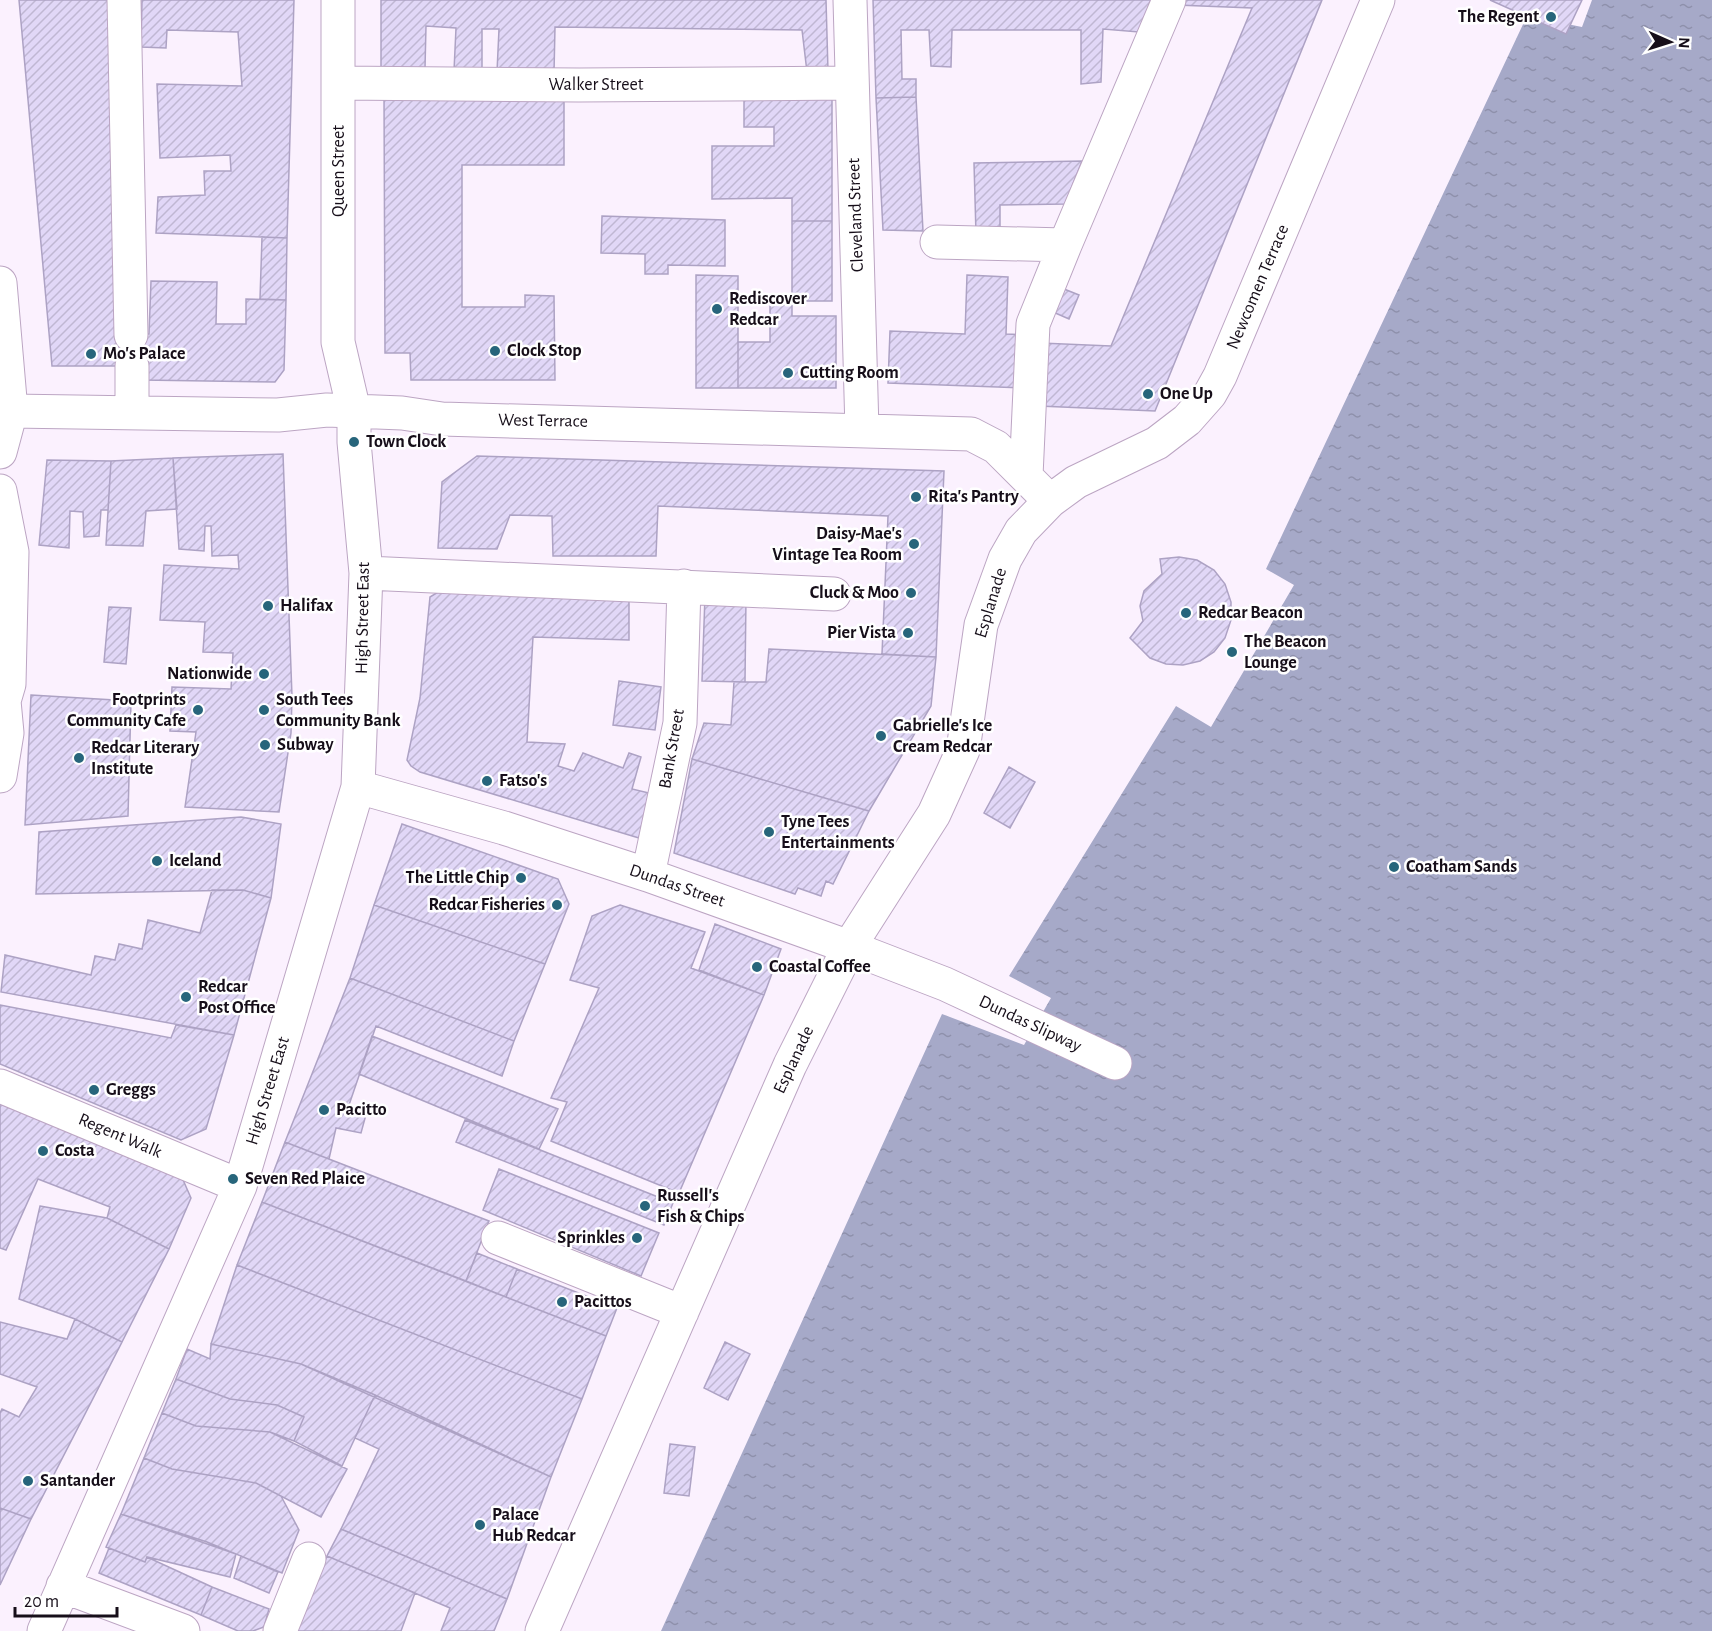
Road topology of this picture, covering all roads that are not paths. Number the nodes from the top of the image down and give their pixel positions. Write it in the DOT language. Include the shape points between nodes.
graph roads {
  1 [pos="124,0"];
  2 [pos="338,0"];
  3 [pos="850,0"];
  4 [pos="1169,0"];
  5 [pos="1378,0"];
  6 [pos="339,83"];
  7 [pos="852,83"];
  8 [pos="937,242"];
  9 [pos="1065,245"];
  10 [pos="0,283"];
  11 [pos="2,325"];
  12 [pos="354,411"];
  13 [pos="5,413"];
  14 [pos="132,413"];
  15 [pos="862,430"];
  16 [pos="0,452"];
  17 [pos="1026,476"];
  18 [pos="0,491"];
  19 [pos="1050,501"];
  20 [pos="366,573"];
  21 [pos="684,586"];
  22 [pos="834,594"];
  23 [pos="2,703"];
  24 [pos="0,776"];
  25 [pos="358,788"];
  26 [pos="648,875"];
  27 [pos="849,946"];
  28 [pos="945,984"];
  29 [pos="1115,1063"];
  30 [pos="0,1086"];
  31 [pos="240,1186"];
  32 [pos="498,1238"];
  33 [pos="682,1312"];
  34 [pos="309,1559"];
  35 [pos="63,1586"];
  36 [pos="44,1631"];
  37 [pos="183,1631"];
  38 [pos="280,1631"];
  39 [pos="542,1631"];
  1 -- 14 [label="street"];
  2 -- 6 [label="street, Queen Street"];
  3 -- 7 [label="street, Cleveland Street"];
  4 -- 9 [label="street"];
  5 -- 19 [label="street, Newcomen Terrace" via="1210,394 1187,420 1157,442 1076,482"];
  6 -- 7 [label="street, Walker Street"];
  6 -- 12 [label="street, Queen Street" via="338,342"];
  7 -- 15 [label="street, Cleveland Street"];
  8 -- 9 [label="street"];
  9 -- 17 [label="street" via="1033,324"];
  10 -- 11 [label="street"];
  11 -- 13 [label="street"];
  12 -- 14 [label="street, West Terrace" via="278,415"];
  12 -- 15 [label="street, West Terrace" via="442,419"];
  12 -- 20 [label="street, High Street East"];
  13 -- 14 [label="street, West Terrace"];
  13 -- 16 [label="street"];
  15 -- 17 [label="street, West Terrace" via="971,434 996,447"];
  17 -- 19 [label="street, West Terrace"];
  18 -- 23 [label="street" via="12,552 9,684"];
  19 -- 27 [label="street, Esplanade" via="1021,531 992,589 981,625 963,750 934,814"];
  20 -- 21 [label="street"];
  20 -- 25 [label="street, High Street East"];
  21 -- 22 [label="street"];
  21 -- 26 [label="street, Bank Street" via="680,723"];
  23 -- 24 [label="street" via="7,733"];
  25 -- 26 [label="street, Dundas Street" via="504,828"];
  25 -- 31 [label="street, High Street East"];
  26 -- 27 [label="street, Dundas Street"];
  27 -- 28 [label="street, Dundas Street"];
  27 -- 33 [label="street, Esplanade" via="790,1065"];
  28 -- 29 [label="street, Dundas Slipway"];
  30 -- 31 [label="street, Regent Walk"];
  31 -- 35 [label="street, High Street East"];
  32 -- 33 [label="street"];
  33 -- 39 [label="street, Esplanade"];
  34 -- 38 [label="street"];
  35 -- 36 [label="street, High Street East"];
  35 -- 37 [label="street"];
}
